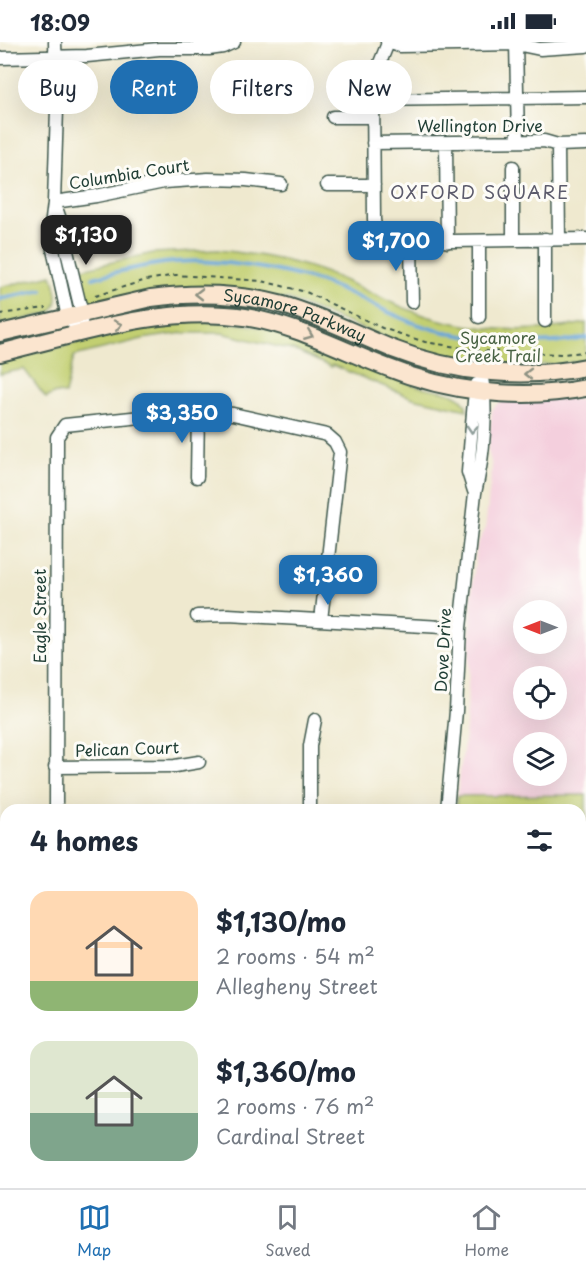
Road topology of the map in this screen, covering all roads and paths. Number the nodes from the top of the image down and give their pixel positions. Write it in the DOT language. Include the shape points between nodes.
graph roads {
  1 [pos="55,42"];
  2 [pos="233,43"];
  3 [pos="388,43"];
  4 [pos="518,43"];
  5 [pos="586,46"];
  6 [pos="0,58"];
  7 [pos="56,58"];
  8 [pos="381,60"];
  9 [pos="518,97"];
  10 [pos="586,97"];
  11 [pos="412,99"];
  12 [pos="333,117"];
  13 [pos="373,117"];
  14 [pos="518,141"];
  15 [pos="446,142"];
  16 [pos="374,144"];
  17 [pos="586,144"];
  18 [pos="558,145"];
  19 [pos="513,167"];
  20 [pos="281,184"];
  21 [pos="374,184"];
  22 [pos="327,185"];
  23 [pos="54,202"];
  24 [pos="545,239"];
  25 [pos="559,239"];
  26 [pos="586,239"];
  27 [pos="513,240"];
  28 [pos="479,241"];
  29 [pos="411,242"];
  30 [pos="447,242"];
  31 [pos="412,302"];
  32 [pos="75,315"];
  33 [pos="479,317"];
  34 [pos="545,321"];
  35 [pos="0,333"];
  36 [pos="80,334"];
  37 [pos="0,353"];
  38 [pos="586,367"];
  39 [pos="481,372"];
  40 [pos="586,388"];
  41 [pos="480,391"];
  42 [pos="198,411"];
  43 [pos="197,477"];
  44 [pos="197,616"];
  45 [pos="321,620"];
  46 [pos="460,628"];
  47 [pos="315,720"];
  48 [pos="199,762"];
  49 [pos="55,767"];
  50 [pos="56,804"];
  51 [pos="310,804"];
  52 [pos="448,804"];
  1 -- 7 [label="street"];
  2 -- 7 [label="street" via="209,49"];
  3 -- 4 [label="street"];
  3 -- 8 [label="street"];
  4 -- 5 [label="street" via="540,49"];
  4 -- 9 [label="street"];
  6 -- 7 [label="street"];
  7 -- 23 [label="street"];
  9 -- 10 [label="street"];
  9 -- 11 [label="street"];
  9 -- 14 [label="street"];
  12 -- 13 [label="street"];
  13 -- 16 [label="street"];
  14 -- 15 [label="street, Wellington Drive"];
  14 -- 18 [label="street, Wellington Drive"];
  15 -- 16 [label="street, Wellington Drive"];
  15 -- 30 [label="street"];
  16 -- 21 [label="street"];
  17 -- 18 [label="street, Wellington Drive"];
  18 -- 25 [label="street"];
  19 -- 27 [label="street"];
  20 -- 23 [label="street, Columbia Court" via="208,179 164,182"];
  21 -- 22 [label="street"];
  21 -- 29 [label="street" via="375,228 380,239"];
  23 -- 32 [label="street" via="62,225"];
  24 -- 25 [label="street"];
  24 -- 27 [label="street"];
  24 -- 34 [label="street"];
  25 -- 26 [label="street"];
  27 -- 28 [label="street"];
  28 -- 30 [label="street"];
  28 -- 33 [label="street"];
  29 -- 30 [label="street"];
  29 -- 31 [label="street"];
  32 -- 35 [label="main road, Sycamore Parkway"];
  32 -- 36 [label="street"];
  39 -- 32 [label="main road, Sycamore Parkway, one-way" via="416,357 297,309 238,296 174,295"];
  36 -- 37 [label="main road, Sycamore Parkway"];
  36 -- 41 [label="main road, Sycamore Parkway, one-way" via="180,314 247,317 288,327 407,375"];
  38 -- 39 [label="main road, Sycamore Parkway, one-way" via="547,374"];
  39 -- 41 [label="street, Dove Drive"];
  40 -- 41 [label="main road, Sycamore Parkway" via="536,393"];
  41 -- 46 [label="street, Dove Drive" via="468,472 475,493"];
  42 -- 43 [label="street"];
  42 -- 45 [label="street" via="233,414 327,435 335,442 340,452"];
  42 -- 49 [label="street, Eagle Street" via="65,425 57,437"];
  44 -- 45 [label="street"];
  45 -- 46 [label="street"];
  46 -- 52 [label="street, Dove Drive"];
  47 -- 51 [label="street" via="310,746"];
  48 -- 49 [label="street, Pelican Court" via="175,766"];
  49 -- 50 [label="street, Eagle Street"];
}
